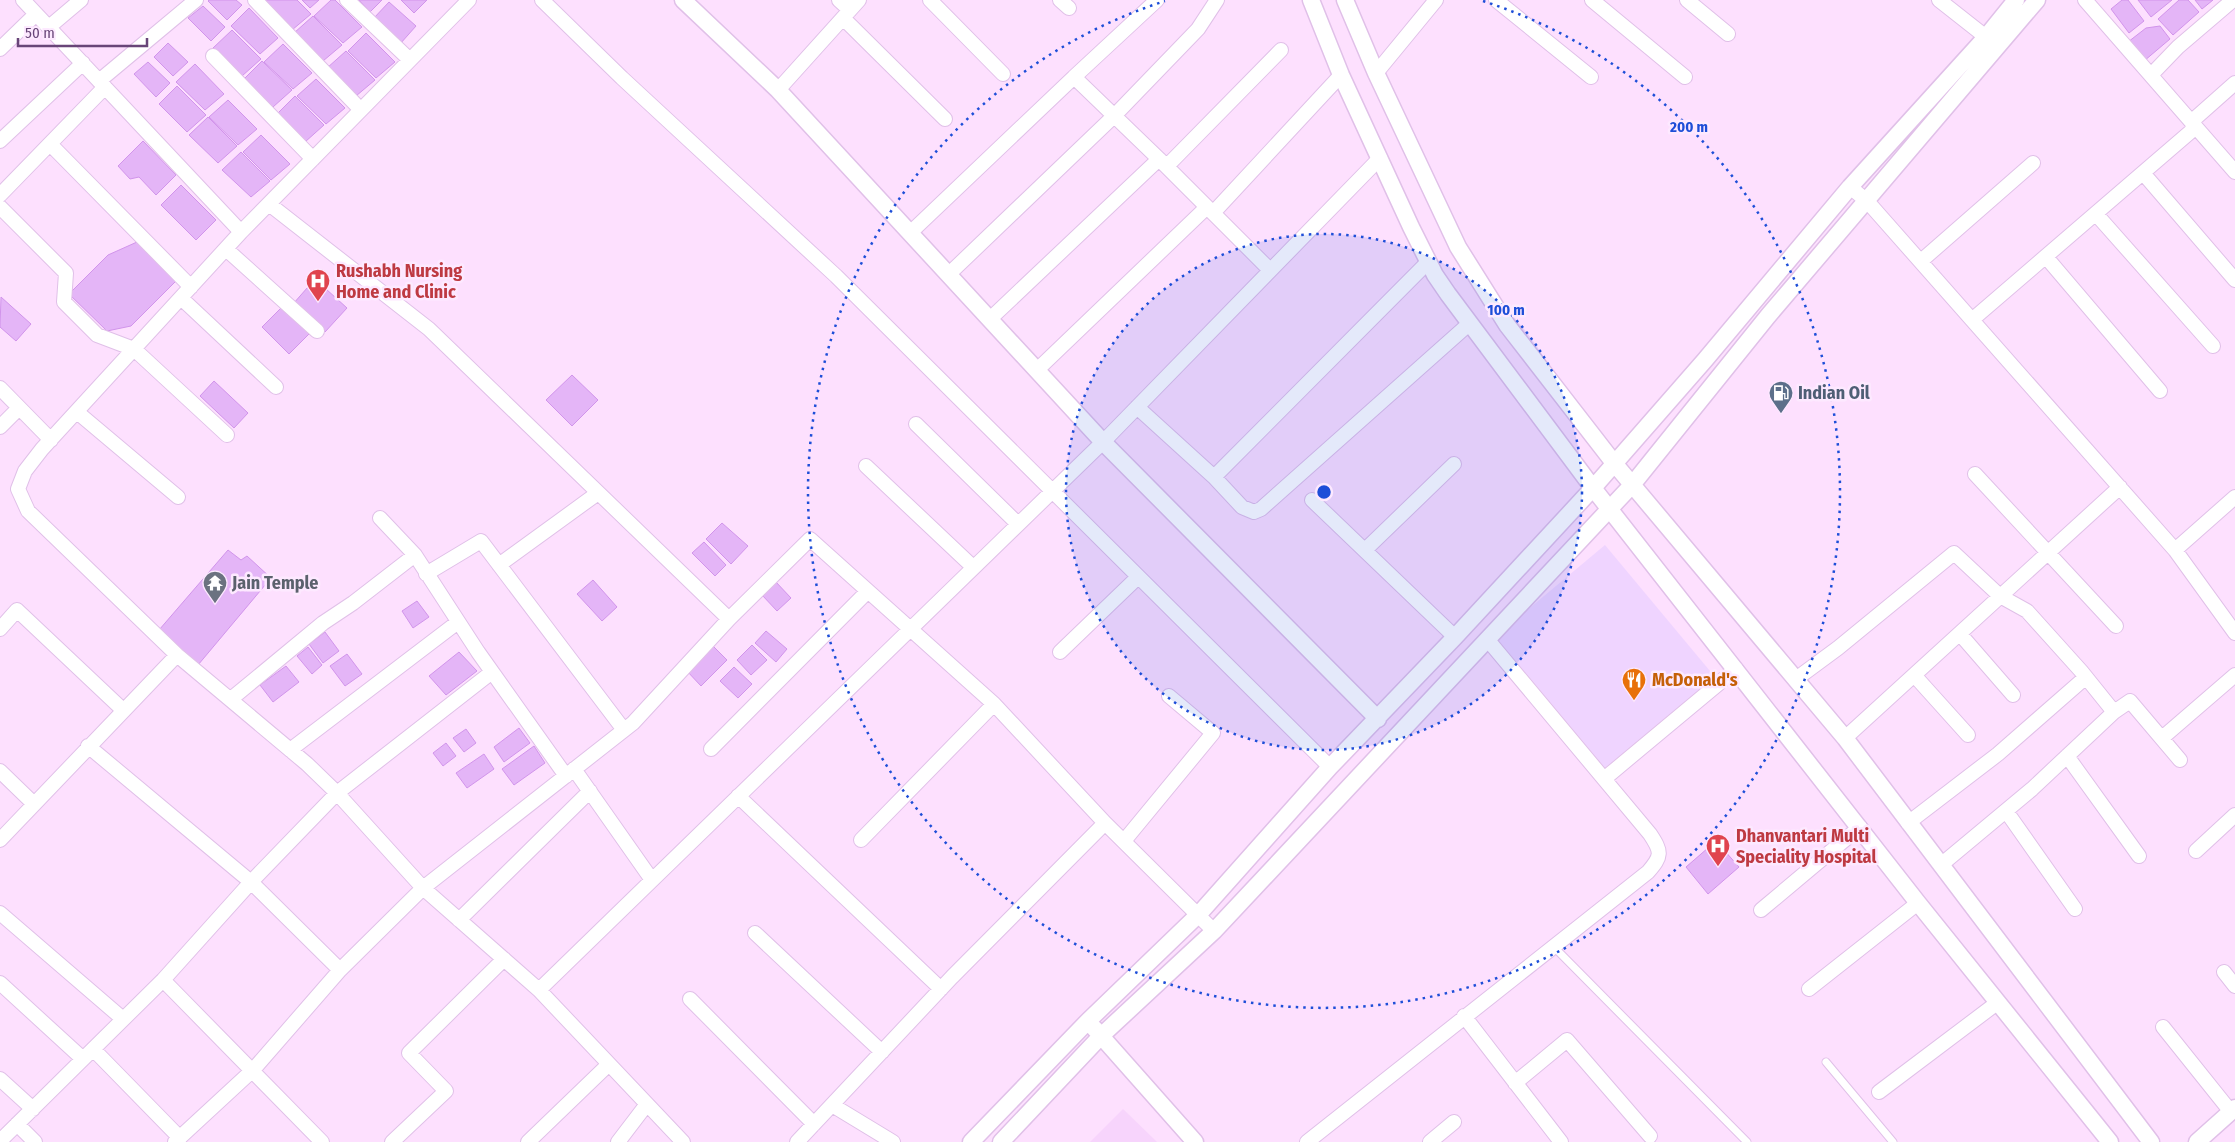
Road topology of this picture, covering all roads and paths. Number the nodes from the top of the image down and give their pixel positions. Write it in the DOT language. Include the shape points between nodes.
graph roads {
  1 [pos="24,0"];
  2 [pos="81,0"];
  3 [pos="196,0"];
  4 [pos="255,0"];
  5 [pos="347,0"];
  6 [pos="469,0"];
  7 [pos="542,0"];
  8 [pos="683,0"];
  9 [pos="839,0"];
  10 [pos="930,0"];
  11 [pos="1157,0"];
  12 [pos="1217,0"];
  13 [pos="1311,0"];
  14 [pos="1345,0"];
  15 [pos="1436,0"];
  16 [pos="1496,0"];
  17 [pos="1592,0"];
  18 [pos="1687,0"];
  19 [pos="1939,0"];
  20 [pos="2016,0"];
  21 [pos="2037,0"];
  22 [pos="2085,0"];
  23 [pos="2233,0"];
  24 [pos="851,9"];
  25 [pos="36,14"];
  26 [pos="49,28"];
  27 [pos="1728,34"];
  28 [pos="1986,37"];
  29 [pos="0,50"];
  30 [pos="1281,50"];
  31 [pos="213,56"];
  32 [pos="410,60"];
  33 [pos="83,63"];
  34 [pos="1003,74"];
  35 [pos="1376,74"];
  36 [pos="1341,75"];
  37 [pos="2151,75"];
  38 [pos="1074,77"];
  39 [pos="1592,77"];
  40 [pos="1685,77"];
  41 [pos="2235,83"];
  42 [pos="102,84"];
  43 [pos="778,90"];
  44 [pos="361,110"];
  45 [pos="1114,116"];
  46 [pos="945,119"];
  47 [pos="2194,125"];
  48 [pos="0,141"];
  49 [pos="50,144"];
  50 [pos="1380,158"];
  51 [pos="313,159"];
  52 [pos="1163,163"];
  53 [pos="2033,163"];
  54 [pos="2235,172"];
  55 [pos="2142,173"];
  56 [pos="1850,187"];
  57 [pos="0,195"];
  58 [pos="1867,201"];
  59 [pos="269,204"];
  60 [pos="0,207"];
  61 [pos="1210,210"];
  62 [pos="2096,214"];
  63 [pos="242,232"];
  64 [pos="910,233"];
  65 [pos="226,249"];
  66 [pos="2046,257"];
  67 [pos="1921,261"];
  68 [pos="1428,262"];
  69 [pos="1270,270"];
  70 [pos="949,274"];
  71 [pos="2235,280"];
  72 [pos="191,287"];
  73 [pos="181,298"];
  74 [pos="990,319"];
  75 [pos="1973,319"];
  76 [pos="1470,322"];
  77 [pos="317,331"];
  78 [pos="2213,346"];
  79 [pos="134,349"];
  80 [pos="1037,370"];
  81 [pos="276,387"];
  82 [pos="0,388"];
  83 [pos="2160,391"];
  84 [pos="1137,407"];
  85 [pos="19,408"];
  86 [pos="76,412"];
  87 [pos="916,424"];
  88 [pos="0,427"];
  89 [pos="227,435"];
  90 [pos="51,440"];
  91 [pos="1103,442"];
  92 [pos="1614,463"];
  93 [pos="1454,464"];
  94 [pos="866,466"];
  95 [pos="1975,474"];
  96 [pos="1214,477"];
  97 [pos="1632,485"];
  98 [pos="2120,487"];
  99 [pos="1593,488"];
  100 [pos="1052,492"];
  101 [pos="598,493"];
  102 [pos="178,497"];
  103 [pos="2235,497"];
  104 [pos="1312,500"];
  105 [pos="1609,509"];
  106 [pos="380,518"];
  107 [pos="1018,524"];
  108 [pos="1365,550"];
  109 [pos="2175,550"];
  110 [pos="2049,552"];
  111 [pos="415,556"];
  112 [pos="499,565"];
  113 [pos="974,567"];
  114 [pos="426,574"];
  115 [pos="1138,577"];
  116 [pos="868,591"];
  117 [pos="2000,596"];
  118 [pos="729,619"];
  119 [pos="458,622"];
  120 [pos="2116,626"];
  121 [pos="910,628"];
  122 [pos="0,629"];
  123 [pos="2235,632"];
  124 [pos="1960,634"];
  125 [pos="1455,637"];
  126 [pos="1487,639"];
  127 [pos="1060,652"];
  128 [pos="178,655"];
  129 [pos="1736,669"];
  130 [pos="492,672"];
  131 [pos="1914,675"];
  132 [pos="2235,675"];
  133 [pos="2086,677"];
  134 [pos="1796,678"];
  135 [pos="2013,695"];
  136 [pos="1169,696"];
  137 [pos="231,699"];
  138 [pos="994,704"];
  139 [pos="123,710"];
  140 [pos="2114,712"];
  141 [pos="1378,718"];
  142 [pos="624,730"];
  143 [pos="1968,735"];
  144 [pos="1845,738"];
  145 [pos="2162,738"];
  146 [pos="88,746"];
  147 [pos="711,749"];
  148 [pos="290,750"];
  149 [pos="2067,756"];
  150 [pos="2180,760"];
  151 [pos="1330,767"];
  152 [pos="0,772"];
  153 [pos="570,773"];
  154 [pos="1604,779"];
  155 [pos="590,791"];
  156 [pos="337,793"];
  157 [pos="738,796"];
  158 [pos="34,804"];
  159 [pos="2006,811"];
  160 [pos="2235,815"];
  161 [pos="1908,823"];
  162 [pos="1105,824"];
  163 [pos="1860,826"];
  164 [pos="0,840"];
  165 [pos="861,840"];
  166 [pos="1124,841"];
  167 [pos="2196,851"];
  168 [pos="2139,856"];
  169 [pos="1942,864"];
  170 [pos="652,880"];
  171 [pos="251,882"];
  172 [pos="423,888"];
  173 [pos="1918,903"];
  174 [pos="2075,909"];
  175 [pos="1761,910"];
  176 [pos="0,912"];
  177 [pos="1199,914"];
  178 [pos="458,920"];
  179 [pos="1214,931"];
  180 [pos="755,933"];
  181 [pos="1553,946"];
  182 [pos="504,959"];
  183 [pos="340,970"];
  184 [pos="2224,972"];
  185 [pos="163,980"];
  186 [pos="0,983"];
  187 [pos="2235,986"];
  188 [pos="941,989"];
  189 [pos="1809,989"];
  190 [pos="539,990"];
  191 [pos="690,999"];
  192 [pos="1997,1003"];
  193 [pos="1464,1016"];
  194 [pos="123,1020"];
  195 [pos="1088,1021"];
  196 [pos="2163,1027"];
  197 [pos="1101,1036"];
  198 [pos="882,1052"];
  199 [pos="88,1054"];
  200 [pos="1826,1062"];
  201 [pos="609,1064"];
  202 [pos="252,1070"];
  203 [pos="0,1078"];
  204 [pos="1515,1082"];
  205 [pos="1879,1092"];
  206 [pos="647,1104"];
  207 [pos="832,1105"];
  208 [pos="33,1109"];
  209 [pos="2233,1110"];
  210 [pos="1454,1122"];
  211 [pos="17,1124"];
  212 [pos="814,1124"];
  213 [pos="1650,1136"];
  214 [pos="177,1140"];
  215 [pos="0,1141"];
  216 [pos="1559,1141"];
  217 [pos="35,1142"];
  218 [pos="322,1142"];
  219 [pos="392,1142"];
  220 [pos="528,1142"];
  221 [pos="618,1142"];
  222 [pos="683,1142"];
  223 [pos="797,1142"];
  224 [pos="893,1142"];
  225 [pos="971,1142"];
  226 [pos="1001,1142"];
  227 [pos="1195,1142"];
  228 [pos="1308,1142"];
  229 [pos="1430,1142"];
  230 [pos="1747,1142"];
  231 [pos="1893,1142"];
  232 [pos="2110,1142"];
  233 [pos="2151,1142"];
  234 [pos="2197,1142"];
  1 -- 25 [label="street"];
  2 -- 26 [label="street"];
  3 -- 42 [label="street"];
  4 -- 44 [label="street"];
  5 -- 32 [label="street"];
  6 -- 32 [label="street"];
  7 -- 100 [label="street" via="836,276"];
  8 -- 43 [label="street"];
  9 -- 24 [label="street"];
  10 -- 34 [label="street"];
  11 -- 38 [label="street"];
  12 -- 45 [label="street" via="1198,28"];
  13 -- 36 [label="street"];
  14 -- 35 [label="street"];
  15 -- 35 [label="street"];
  16 -- 39 [label="street"];
  17 -- 40 [label="street"];
  18 -- 27 [label="street"];
  19 -- 28 [label="street"];
  20 -- 28 [label="street"];
  21 -- 58 [label="street"];
  22 -- 37 [label="street"];
  23 -- 37 [label="street"];
  24 -- 43 [label="street"];
  24 -- 46 [label="street"];
  25 -- 26 [label="street"];
  25 -- 29 [label="street"];
  26 -- 33 [label="street"];
  28 -- 56 [label="street"];
  30 -- 52 [label="street"];
  31 -- 51 [label="street"];
  32 -- 44 [label="street"];
  33 -- 42 [label="street"];
  33 -- 48 [label="street"];
  35 -- 92 [label="street" via="1458,247 1507,325"];
  36 -- 50 [label="street"];
  36 -- 61 [label="street"];
  37 -- 47 [label="street"];
  38 -- 45 [label="street"];
  38 -- 64 [label="street"];
  41 -- 47 [label="street"];
  42 -- 49 [label="street"];
  42 -- 63 [label="street"];
  43 -- 64 [label="street"];
  44 -- 51 [label="street"];
  45 -- 52 [label="street"];
  45 -- 70 [label="street"];
  47 -- 54 [label="street"];
  47 -- 55 [label="street"];
  49 -- 57 [label="street"];
  49 -- 72 [label="street"];
  50 -- 68 [label="street"];
  50 -- 69 [label="street"];
  51 -- 59 [label="street"];
  52 -- 61 [label="street"];
  52 -- 74 [label="street"];
  53 -- 67 [label="street"];
  55 -- 62 [label="street"];
  55 -- 71 [label="street"];
  56 -- 58 [label="street"];
  56 -- 92 [label="street"];
  58 -- 67 [label="street"];
  58 -- 97 [label="street" via="1768,316"];
  59 -- 63 [label="street"];
  59 -- 101 [label="street" via="429,329"];
  60 -- 79 [label="street" via="66,273 64,302 97,335"];
  61 -- 69 [label="street"];
  61 -- 80 [label="street"];
  62 -- 66 [label="street"];
  62 -- 78 [label="street"];
  63 -- 65 [label="street"];
  64 -- 70 [label="street"];
  65 -- 72 [label="street"];
  65 -- 77 [label="street"];
  66 -- 75 [label="street"];
  66 -- 83 [label="street"];
  67 -- 75 [label="street"];
  68 -- 76 [label="street"];
  68 -- 96 [label="street"];
  69 -- 84 [label="street"];
  70 -- 74 [label="street"];
  72 -- 73 [label="street"];
  73 -- 79 [label="street"];
  73 -- 81 [label="street"];
  74 -- 80 [label="street"];
  75 -- 98 [label="street"];
  76 -- 96 [label="street" via="1261,509 1248,511"];
  76 -- 99 [label="street"];
  79 -- 86 [label="street"];
  79 -- 89 [label="street"];
  80 -- 91 [label="street"];
  82 -- 85 [label="street"];
  84 -- 91 [label="street"];
  84 -- 96 [label="street"];
  85 -- 88 [label="street"];
  85 -- 90 [label="street"];
  86 -- 90 [label="street"];
  86 -- 102 [label="street"];
  87 -- 107 [label="street"];
  90 -- 128 [label="street" via="25,471 18,489 28,511"];
  91 -- 100 [label="street"];
  91 -- 141 [label="street"];
  92 -- 97 [label="street"];
  92 -- 99 [label="street"];
  93 -- 108 [label="street"];
  94 -- 113 [label="street"];
  95 -- 110 [label="street"];
  97 -- 105 [label="street"];
  97 -- 134 [label="street"];
  98 -- 109 [label="street"];
  98 -- 110 [label="street"];
  99 -- 105 [label="street"];
  99 -- 125 [label="street"];
  100 -- 107 [label="street"];
  100 -- 115 [label="street"];
  101 -- 112 [label="street"];
  101 -- 118 [label="street"];
  103 -- 109 [label="street"];
  104 -- 108 [label="street"];
  105 -- 126 [label="street"];
  105 -- 129 [label="street"];
  106 -- 111 [label="street"];
  107 -- 113 [label="street"];
  108 -- 125 [label="street"];
  109 -- 123 [label="street"];
  110 -- 117 [label="street"];
  110 -- 120 [label="street"];
  111 -- 114 [label="street"];
  111 -- 137 [label="street" via="323,623"];
  112 -- 114 [label="street" via="481,541"];
  112 -- 142 [label="street"];
  113 -- 121 [label="street"];
  114 -- 119 [label="street"];
  115 -- 127 [label="street"];
  115 -- 151 [label="street"];
  116 -- 118 [label="street" via="810,539"];
  116 -- 121 [label="street"];
  116 -- 147 [label="street"];
  117 -- 124 [label="street"];
  117 -- 133 [label="street" via="2027,611"];
  117 -- 134 [label="street" via="1954,554"];
  118 -- 142 [label="street"];
  119 -- 130 [label="street"];
  119 -- 148 [label="street"];
  121 -- 138 [label="street"];
  121 -- 157 [label="street"];
  122 -- 139 [label="street" via="17,610"];
  124 -- 131 [label="street"];
  124 -- 135 [label="street"];
  125 -- 141 [label="street"];
  126 -- 154 [label="street"];
  126 -- 179 [label="street"];
  128 -- 137 [label="street"];
  128 -- 139 [label="street"];
  129 -- 154 [label="street"];
  129 -- 163 [label="street"];
  130 -- 153 [label="street"];
  130 -- 156 [label="street"];
  131 -- 143 [label="street"];
  131 -- 144 [label="street"];
  132 -- 145 [label="street"];
  133 -- 140 [label="street"];
  133 -- 161 [label="street" via="1998,754"];
  134 -- 144 [label="street"];
  136 -- 166 [label="street" via="1213,733"];
  137 -- 148 [label="street"];
  138 -- 162 [label="street"];
  138 -- 165 [label="street"];
  139 -- 146 [label="street"];
  140 -- 145 [label="street" via="2130,700"];
  140 -- 149 [label="street"];
  141 -- 151 [label="street"];
  142 -- 153 [label="street"];
  144 -- 161 [label="street"];
  145 -- 150 [label="street"];
  146 -- 158 [label="street"];
  146 -- 171 [label="street"];
  148 -- 156 [label="street"];
  149 -- 159 [label="street"];
  149 -- 168 [label="street"];
  151 -- 177 [label="street"];
  152 -- 158 [label="street"];
  153 -- 155 [label="street"];
  153 -- 172 [label="street"];
  154 -- 181 [label="street" via="1650,834 1660,854 1648,872"];
  155 -- 170 [label="street"];
  155 -- 178 [label="street"];
  156 -- 171 [label="street"];
  156 -- 172 [label="street"];
  157 -- 170 [label="street"];
  157 -- 188 [label="street"];
  158 -- 164 [label="street"];
  159 -- 169 [label="street"];
  159 -- 174 [label="street"];
  160 -- 167 [label="street"];
  161 -- 169 [label="street"];
  162 -- 166 [label="street"];
  162 -- 188 [label="street"];
  163 -- 173 [label="street"];
  163 -- 175 [label="street"];
  166 -- 177 [label="street"];
  169 -- 233 [label="street"];
  170 -- 190 [label="street"];
  171 -- 183 [label="street"];
  171 -- 185 [label="street"];
  172 -- 178 [label="street"];
  172 -- 183 [label="street"];
  173 -- 189 [label="street"];
  173 -- 192 [label="street"];
  176 -- 194 [label="street"];
  177 -- 179 [label="street"];
  177 -- 195 [label="street"];
  178 -- 182 [label="street"];
  179 -- 197 [label="street"];
  180 -- 198 [label="street"];
  181 -- 193 [label="street"];
  181 -- 230 [label="lane"];
  182 -- 190 [label="street"];
  182 -- 219 [label="street" via="409,1053 446,1091"];
  183 -- 202 [label="street"];
  184 -- 187 [label="street"];
  185 -- 194 [label="street"];
  185 -- 202 [label="street"];
  186 -- 199 [label="street"];
  188 -- 198 [label="street"];
  190 -- 201 [label="street"];
  191 -- 212 [label="street"];
  192 -- 205 [label="street"];
  192 -- 232 [label="street"];
  193 -- 204 [label="street"];
  193 -- 228 [label="street"];
  194 -- 199 [label="street"];
  195 -- 197 [label="street"];
  195 -- 225 [label="street"];
  196 -- 209 [label="street"];
  197 -- 226 [label="street"];
  197 -- 227 [label="street"];
  198 -- 207 [label="street"];
  199 -- 208 [label="street"];
  199 -- 214 [label="street"];
  200 -- 231 [label="lane"];
  201 -- 206 [label="street"];
  201 -- 220 [label="street"];
  202 -- 214 [label="street"];
  202 -- 218 [label="street"];
  203 -- 208 [label="street"];
  204 -- 213 [label="street" via="1567,1040"];
  204 -- 216 [label="street"];
  206 -- 221 [label="street"];
  206 -- 222 [label="street"];
  207 -- 212 [label="street"];
  207 -- 224 [label="street"];
  208 -- 211 [label="street"];
  209 -- 234 [label="street"];
  210 -- 229 [label="street"];
  211 -- 215 [label="street"];
  211 -- 217 [label="street"];
  212 -- 223 [label="street"];
}
